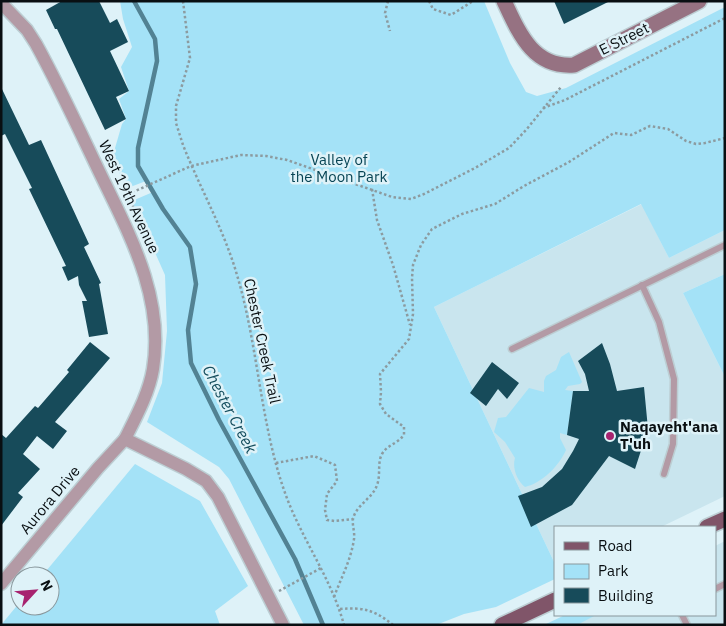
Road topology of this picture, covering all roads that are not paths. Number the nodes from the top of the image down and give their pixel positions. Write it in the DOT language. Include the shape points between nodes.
graph roads {
  1 [pos="504,1"];
  2 [pos="699,1"];
  3 [pos="1,3"];
  4 [pos="725,245"];
  5 [pos="642,285"];
  6 [pos="512,348"];
  7 [pos="125,439"];
  8 [pos="664,474"];
  9 [pos="725,519"];
  10 [pos="708,526"];
  11 [pos="1,584"];
  12 [pos="554,600"];
  13 [pos="284,625"];
  14 [pos="502,625"];
  1 -- 2 [label="main road, E Street" via="518,31 532,50 546,62 562,66 574,65"];
  3 -- 7 [label="street, West 19th Avenue" via="36,44 128,229 144,269 155,336 153,369 146,394"];
  4 -- 5 [label="lane"];
  5 -- 6 [label="lane"];
  5 -- 8 [label="lane" via="658,322 674,379 673,444"];
  7 -- 11 [label="street, Aurora Drive"];
  7 -- 13 [label="street" via="206,482 218,497"];
  9 -- 10 [label="main road"];
  12 -- 14 [label="main road"];
}
